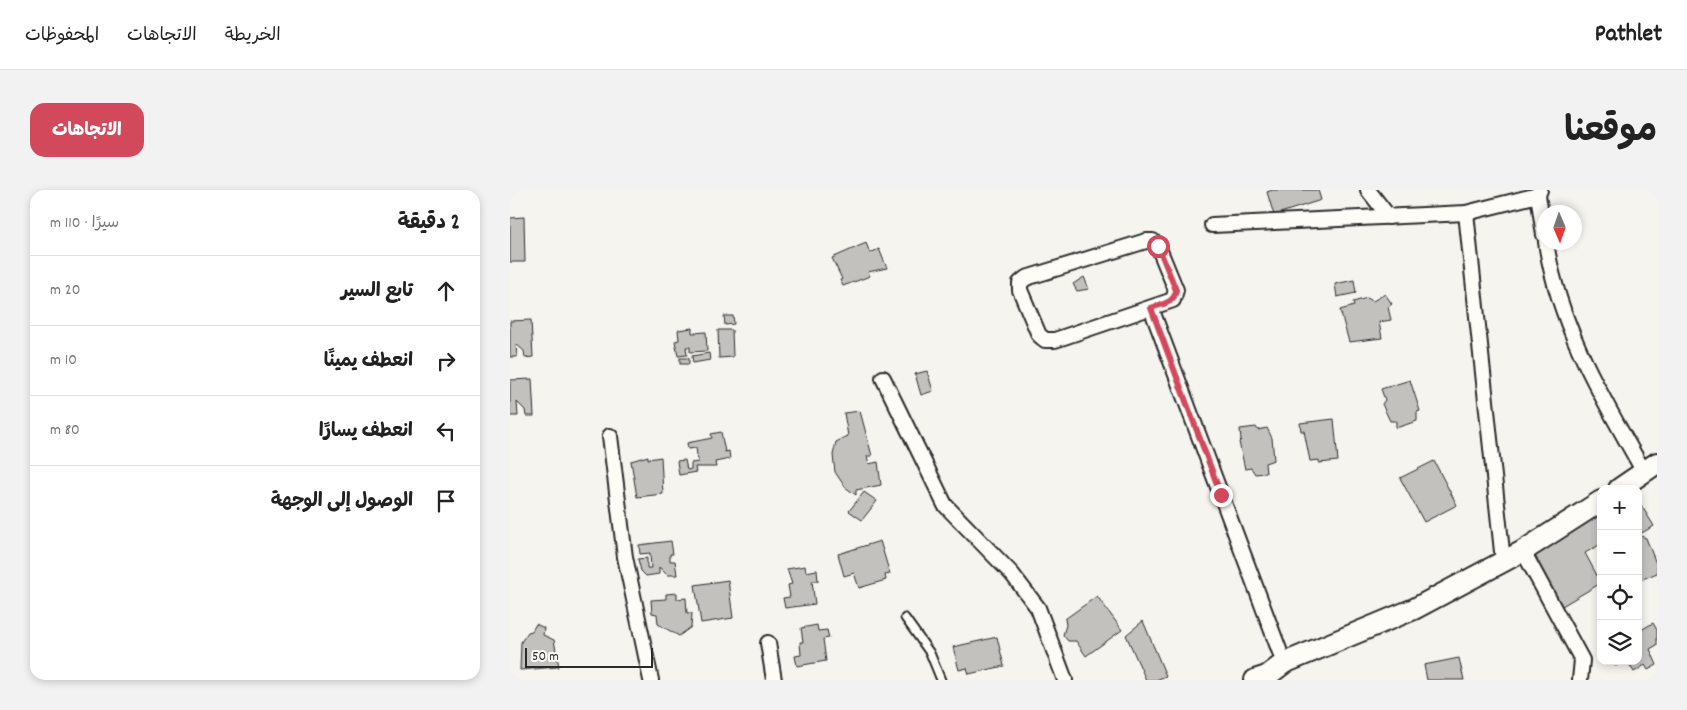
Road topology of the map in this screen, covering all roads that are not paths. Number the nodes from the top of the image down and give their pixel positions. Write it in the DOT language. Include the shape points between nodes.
graph roads {
  1 [pos="1368,190"];
  2 [pos="1539,192"];
  3 [pos="1541,205"];
  4 [pos="1466,213"];
  5 [pos="1389,217"];
  6 [pos="1212,225"];
  7 [pos="1547,250"];
  8 [pos="1151,308"];
  9 [pos="883,378"];
  10 [pos="610,436"];
  11 [pos="1650,468"];
  12 [pos="1625,485"];
  13 [pos="1597,504"];
  14 [pos="1523,551"];
  15 [pos="1503,561"];
  16 [pos="906,618"];
  17 [pos="768,643"];
  18 [pos="1284,663"];
  19 [pos="1263,678"];
  20 [pos="651,680"];
  21 [pos="774,680"];
  22 [pos="941,680"];
  23 [pos="1065,680"];
  24 [pos="1580,680"];
  1 -- 5 [label="street"];
  2 -- 3 [label="street"];
  2 -- 4 [label="street"];
  4 -- 5 [label="street"];
  4 -- 15 [label="street"];
  5 -- 6 [label="street"];
  7 -- 11 [label="street" via="1569,325 1603,399"];
  8 -- 8 [label="street" via="1173,300 1176,290 1153,241 1026,278 1020,283 1039,335 1045,340 1055,340"];
  8 -- 18 [label="street"];
  9 -- 23 [label="street" via="945,505 1012,574 1038,608"];
  10 -- 20 [label="street" via="626,557"];
  11 -- 12 [label="street"];
  13 -- 14 [label="street"];
  14 -- 15 [label="street"];
  14 -- 24 [label="street" via="1582,660"];
  15 -- 18 [label="street" via="1414,609"];
  16 -- 22 [label="lane" via="930,653"];
  17 -- 21 [label="street"];
  18 -- 19 [label="street"];
}
